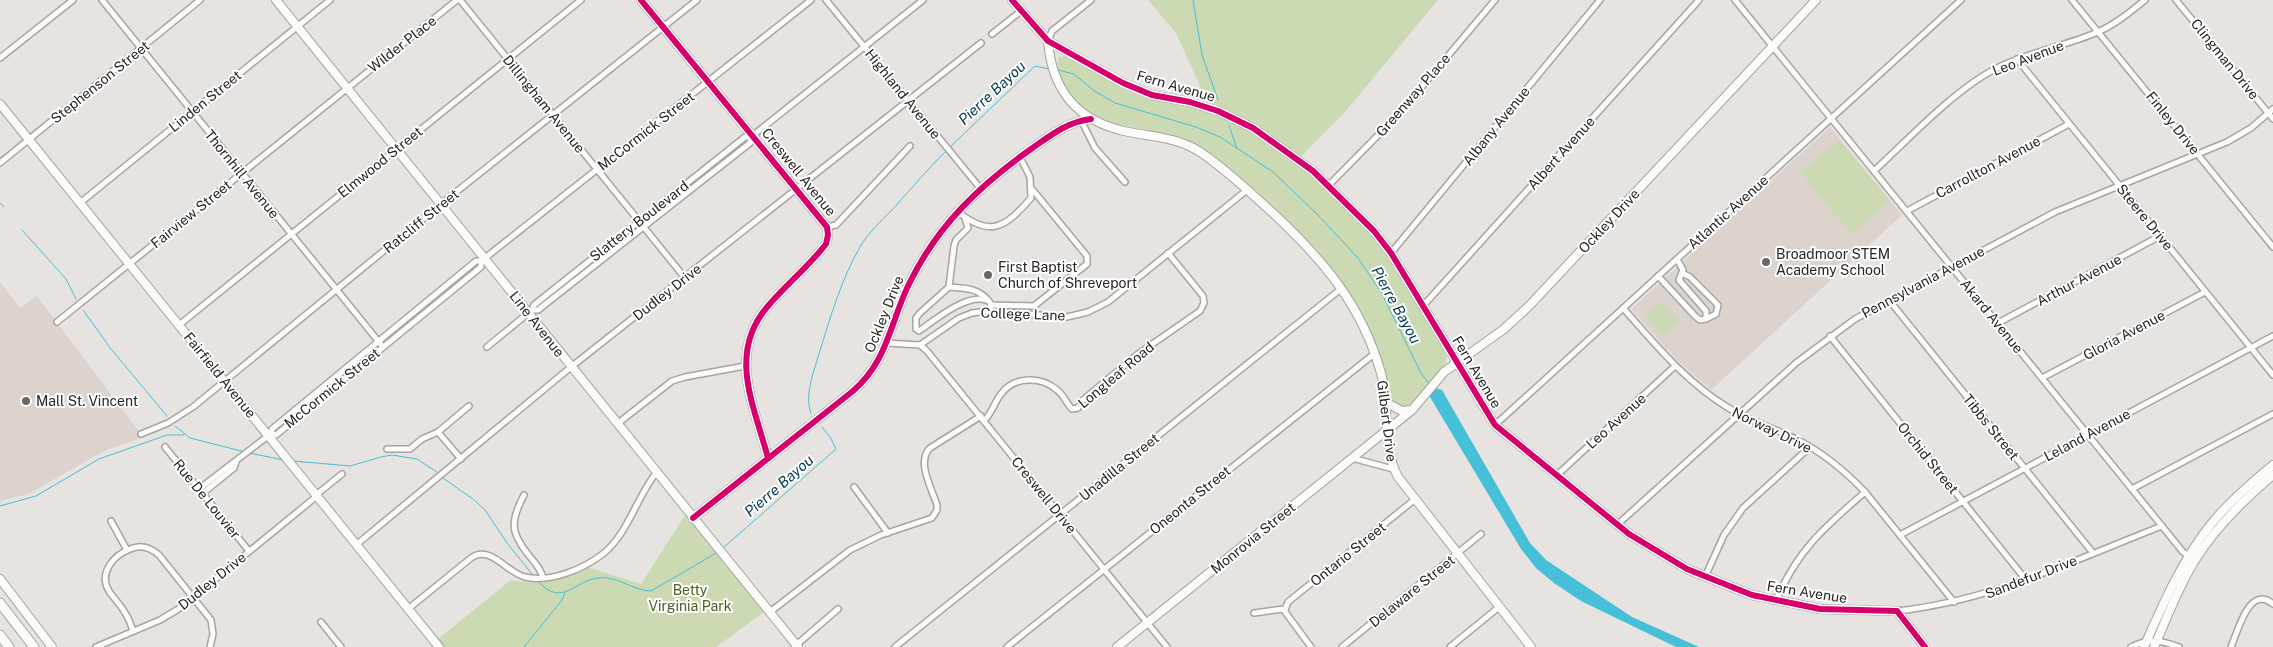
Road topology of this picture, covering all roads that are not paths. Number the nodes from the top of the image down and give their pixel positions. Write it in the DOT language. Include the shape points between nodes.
graph roads {
  1 [pos="72,0"];
  2 [pos="102,0"];
  3 [pos="200,0"];
  4 [pos="276,0"];
  5 [pos="330,0"];
  6 [pos="458,0"];
  7 [pos="581,0"];
  8 [pos="641,0"];
  9 [pos="697,0"];
  10 [pos="811,0"];
  11 [pos="826,0"];
  12 [pos="923,0"];
  13 [pos="1012,0"];
  14 [pos="1091,0"];
  15 [pos="1495,0"];
  16 [pos="1600,0"];
  17 [pos="1699,0"];
  18 [pos="1736,0"];
  19 [pos="1816,0"];
  20 [pos="1961,0"];
  21 [pos="2072,0"];
  22 [pos="2145,0"];
  23 [pos="2176,0"];
  24 [pos="1021,11"];
  25 [pos="297,26"];
  26 [pos="662,26"];
  27 [pos="2098,32"];
  28 [pos="992,34"];
  29 [pos="1048,41"];
  30 [pos="981,43"];
  31 [pos="1773,46"];
  32 [pos="864,47"];
  33 [pos="141,49"];
  34 [pos="0,58"];
  35 [pos="2017,59"];
  36 [pos="508,60"];
  37 [pos="708,81"];
  38 [pos="346,87"];
  39 [pos="908,100"];
  40 [pos="0,104"];
  41 [pos="2271,111"];
  42 [pos="192,112"];
  43 [pos="552,114"];
  44 [pos="1832,118"];
  45 [pos="1091,119"];
  46 [pos="2273,119"];
  47 [pos="1081,120"];
  48 [pos="2069,124"];
  49 [pos="752,136"];
  50 [pos="29,140"];
  51 [pos="910,146"];
  52 [pos="396,148"];
  53 [pos="2198,154"];
  54 [pos="1020,157"];
  55 [pos="0,163"];
  56 [pos="597,170"];
  57 [pos="1874,171"];
  58 [pos="242,173"];
  59 [pos="1125,182"];
  60 [pos="2119,185"];
  61 [pos="1328,186"];
  62 [pos="980,188"];
  63 [pos="797,189"];
  64 [pos="1032,189"];
  65 [pos="1247,190"];
  66 [pos="80,203"];
  67 [pos="441,204"];
  68 [pos="957,211"];
  69 [pos="1906,211"];
  70 [pos="965,217"];
  71 [pos="639,221"];
  72 [pos="644,227"];
  73 [pos="982,227"];
  74 [pos="827,228"];
  75 [pos="968,228"];
  76 [pos="291,234"];
  77 [pos="2160,236"];
  78 [pos="2273,247"];
  79 [pos="1168,253"];
  80 [pos="1392,253"];
  81 [pos="1676,259"];
  82 [pos="483,260"];
  83 [pos="130,264"];
  84 [pos="1952,267"];
  85 [pos="1682,272"];
  86 [pos="1658,276"];
  87 [pos="685,278"];
  88 [pos="950,287"];
  89 [pos="1342,288"];
  90 [pos="336,290"];
  91 [pos="2205,292"];
  92 [pos="431,298"];
  93 [pos="1889,300"];
  94 [pos="435,304"];
  95 [pos="990,306"];
  96 [pos="1423,306"];
  97 [pos="1623,308"];
  98 [pos="530,312"];
  99 [pos="1706,319"];
  100 [pos="57,322"];
  101 [pos="1998,324"];
  102 [pos="179,325"];
  103 [pos="1830,336"];
  104 [pos="2273,336"];
  105 [pos="378,342"];
  106 [pos="887,343"];
  107 [pos="920,345"];
  108 [pos="383,347"];
  109 [pos="487,347"];
  110 [pos="2251,348"];
  111 [pos="1374,354"];
  112 [pos="1456,363"];
  113 [pos="745,366"];
  114 [pos="1676,366"];
  115 [pos="572,368"];
  116 [pos="2273,374"];
  117 [pos="2042,378"];
  118 [pos="225,382"];
  119 [pos="321,389"];
  120 [pos="325,394"];
  121 [pos="1387,403"];
  122 [pos="469,406"];
  123 [pos="1414,407"];
  124 [pos="2273,414"];
  125 [pos="1740,415"];
  126 [pos="982,419"];
  127 [pos="617,424"];
  128 [pos="1495,425"];
  129 [pos="1388,428"];
  130 [pos="438,432"];
  131 [pos="141,434"];
  132 [pos="270,435"];
  133 [pos="2088,435"];
  134 [pos="165,447"];
  135 [pos="1810,447"];
  136 [pos="387,449"];
  137 [pos="768,458"];
  138 [pos="1351,458"];
  139 [pos="461,459"];
  140 [pos="2273,465"];
  141 [pos="2024,468"];
  142 [pos="1393,469"];
  143 [pos="656,473"];
  144 [pos="342,474"];
  145 [pos="1556,476"];
  146 [pos="2273,476"];
  147 [pos="854,487"];
  148 [pos="2132,489"];
  149 [pos="201,491"];
  150 [pos="1865,492"];
  151 [pos="524,495"];
  152 [pos="316,496"];
  153 [pos="1414,500"];
  154 [pos="1963,501"];
  155 [pos="2228,511"];
  156 [pos="1060,514"];
  157 [pos="693,518"];
  158 [pos="111,521"];
  159 [pos="1618,525"];
  160 [pos="2162,526"];
  161 [pos="888,533"];
  162 [pos="1481,534"];
  163 [pos="1900,535"];
  164 [pos="356,545"];
  165 [pos="127,550"];
  166 [pos="250,552"];
  167 [pos="2093,553"];
  168 [pos="1457,554"];
  169 [pos="2191,558"];
  170 [pos="1104,570"];
  171 [pos="543,578"];
  172 [pos="1705,578"];
  173 [pos="0,579"];
  174 [pos="2026,580"];
  175 [pos="194,597"];
  176 [pos="1776,601"];
  177 [pos="1954,602"];
  178 [pos="0,603"];
  179 [pos="2273,604"];
  180 [pos="1499,608"];
  181 [pos="408,609"];
  182 [pos="838,609"];
  183 [pos="1284,610"];
  184 [pos="1896,611"];
  185 [pos="770,612"];
  186 [pos="1254,613"];
  187 [pos="321,622"];
  188 [pos="1147,623"];
  189 [pos="133,631"];
  190 [pos="0,635"];
  191 [pos="2146,643"];
  192 [pos="2155,643"];
  193 [pos="796,646"];
  194 [pos="9,647"];
  195 [pos="34,647"];
  196 [pos="52,647"];
  197 [pos="96,647"];
  198 [pos="210,647"];
  199 [pos="341,647"];
  200 [pos="439,647"];
  201 [pos="896,647"];
  202 [pos="1007,647"];
  203 [pos="1118,647"];
  204 [pos="1167,647"];
  205 [pos="1311,647"];
  206 [pos="1342,647"];
  207 [pos="1450,647"];
  208 [pos="1532,647"];
  209 [pos="1925,647"];
  210 [pos="2131,647"];
  211 [pos="2179,647"];
  212 [pos="2231,647"];
  1 -- 34 [label="street"];
  2 -- 33 [label="street, Thornhill Avenue"];
  3 -- 33 [label="street, Stephenson Street"];
  4 -- 25 [label="street, Line Avenue"];
  5 -- 25 [label="street, Linden Street"];
  6 -- 36 [label="street, Dillingham Avenue"];
  6 -- 38 [label="street, Wilder Place"];
  7 -- 36 [label="street, Elmwood Street"];
  8 -- 26 [label="street, Creswell Avenue"];
  9 -- 26 [label="street, Ratcliff Street"];
  10 -- 37 [label="street, McCormick Street"];
  11 -- 32 [label="street, Highland Avenue"];
  12 -- 32 [label="street, Slattery Boulevard"];
  13 -- 24 [label="street"];
  14 -- 29 [label="street" via="1052,31"];
  15 -- 61 [label="street, Greenway Place" via="1399,114"];
  16 -- 80 [label="street, Albany Avenue"];
  17 -- 96 [label="street, Albert Avenue"];
  18 -- 31 [label="street, Akard Avenue"];
  19 -- 31 [label="street, Ockley Drive"];
  20 -- 44 [label="street, Atlantic Avenue"];
  21 -- 27 [label="street, Finley Drive"];
  22 -- 27 [label="street, Leo Avenue" via="2116,23"];
  23 -- 41 [label="street, Clingman Drive"];
  24 -- 28 [label="street"];
  24 -- 29 [label="street"];
  25 -- 38 [label="street, Line Avenue"];
  25 -- 42 [label="street, Linden Street"];
  26 -- 37 [label="street, Creswell Avenue"];
  26 -- 43 [label="street, Ratcliff Street"];
  27 -- 35 [label="street, Leo Avenue"];
  27 -- 53 [label="street, Finley Drive"];
  29 -- 45 [label="street" via="1064,93 1071,104"];
  29 -- 61 [label="street, Fern Avenue" via="1137,90 1199,104 1236,118 1301,162"];
  30 -- 39 [label="street, Dudley Drive"];
  31 -- 44 [label="street, Akard Avenue"];
  31 -- 112 [label="street, Ockley Drive" via="1529,306 1504,329"];
  32 -- 39 [label="street, Highland Avenue"];
  32 -- 49 [label="street, Slattery Boulevard"];
  33 -- 42 [label="street, Thornhill Avenue"];
  33 -- 50 [label="street, Stephenson Street"];
  35 -- 48 [label="street, Steere Drive"];
  35 -- 57 [label="street, Leo Avenue" via="1971,84"];
  36 -- 43 [label="street, Dillingham Avenue"];
  36 -- 52 [label="street, Elmwood Street"];
  37 -- 49 [label="street, Creswell Avenue"];
  37 -- 56 [label="street, McCormick Street"];
  38 -- 52 [label="street, Line Avenue"];
  38 -- 58 [label="street, Fairview Street"];
  39 -- 62 [label="street, Highland Avenue"];
  39 -- 63 [label="street, Dudley Drive"];
  40 -- 50 [label="street, Fairfield Avenue"];
  41 -- 46 [label="street, Clingman Drive"];
  41 -- 53 [label="street, Pennsylvania Avenue" via="2233,139"];
  42 -- 58 [label="street, Thornhill Avenue"];
  42 -- 66 [label="street, Linden Street"];
  43 -- 56 [label="street, Dillingham Avenue"];
  43 -- 67 [label="street, Ratcliff Street"];
  44 -- 57 [label="street, Akard Avenue"];
  44 -- 81 [label="street, Atlantic Avenue"];
  45 -- 47 [label="street, Ockley Drive"];
  45 -- 65 [label="street, Gilbert Drive" via="1123,131 1165,137 1186,144"];
  47 -- 54 [label="street, Ockley Drive" via="1061,128"];
  47 -- 59 [label="street" via="1095,148"];
  48 -- 60 [label="street, Steere Drive"];
  48 -- 69 [label="street, Carrollton Avenue"];
  49 -- 63 [label="street, Creswell Avenue"];
  49 -- 71 [label="street, Slattery Boulevard" via="744,137"];
  49 -- 72 [label="street, Slattery Boulevard" via="750,143"];
  50 -- 55 [label="street, Stephenson Street"];
  50 -- 66 [label="street, Fairfield Avenue"];
  51 -- 74 [label="street" via="836,225"];
  52 -- 67 [label="street, Line Avenue"];
  52 -- 76 [label="street, Elmwood Street"];
  53 -- 60 [label="street, Pennsylvania Avenue"];
  53 -- 78 [label="street, Finley Drive"];
  54 -- 62 [label="street, Ockley Drive"];
  54 -- 64 [label="street"];
  56 -- 71 [label="street, Dillingham Avenue"];
  56 -- 82 [label="street, McCormick Street"];
  57 -- 69 [label="street, Akard Avenue"];
  58 -- 76 [label="street, Thornhill Avenue"];
  58 -- 83 [label="street, Fairview Street"];
  60 -- 77 [label="street, Steere Drive"];
  60 -- 84 [label="street, Pennsylvania Avenue" via="2055,212"];
  61 -- 80 [label="street, Fern Avenue"];
  62 -- 68 [label="street, Ockley Drive"];
  63 -- 74 [label="street, Creswell Avenue"];
  63 -- 87 [label="street, Dudley Drive"];
  64 -- 73 [label="street" via="1031,198 1011,217 998,226"];
  64 -- 95 [label="street" via="1087,256 1087,264 1034,306"];
  65 -- 79 [label="street, College Lane"];
  65 -- 89 [label="street, Gilbert Drive" via="1311,249"];
  66 -- 83 [label="street, Fairfield Avenue"];
  67 -- 82 [label="street, Line Avenue"];
  67 -- 90 [label="street, Ratcliff Street"];
  68 -- 70 [label="street"];
  68 -- 106 [label="street, Ockley Drive" via="919,263 900,302"];
  69 -- 84 [label="street, Akard Avenue"];
  70 -- 73 [label="street"];
  70 -- 75 [label="street"];
  71 -- 72 [label="street, Dillingham Avenue"];
  71 -- 98 [label="street, Slattery Boulevard" via="534,305"];
  72 -- 87 [label="street, Dillingham Avenue"];
  72 -- 98 [label="street, Slattery Boulevard" via="538,310"];
  73 -- 75 [label="street"];
  74 -- 113 [label="street, Creswell Avenue" via="828,238 822,248 757,322 747,347"];
  75 -- 88 [label="street" via="954,246"];
  76 -- 90 [label="street, Thornhill Avenue"];
  76 -- 102 [label="street, Elmwood Street"];
  77 -- 91 [label="street, Steere Drive"];
  77 -- 101 [label="street, Arthur Avenue"];
  79 -- 95 [label="street, College Lane" via="1108,302 1088,312 1052,317"];
  79 -- 126 [label="street, Longleaf Road" via="1203,296 1200,311 1128,362 1083,400 1078,408 1072,409 1063,395 1046,383 1025,380 1004,391 991,414"];
  80 -- 96 [label="street, Fern Avenue"];
  81 -- 85 [label="street"];
  81 -- 86 [label="street, Atlantic Avenue"];
  82 -- 92 [label="street, McCormick Street" via="476,261"];
  82 -- 94 [label="street, McCormick Street" via="481,266"];
  82 -- 98 [label="street, Line Avenue"];
  83 -- 100 [label="street, Fairview Street"];
  83 -- 102 [label="street, Fairfield Avenue"];
  84 -- 93 [label="street, Pennsylvania Avenue"];
  84 -- 101 [label="street, Akard Avenue"];
  85 -- 99 [label="street" via="1679,280 1706,311"];
  85 -- 99 [label="street" via="1718,305 1716,314"];
  86 -- 97 [label="street, Atlantic Avenue"];
  86 -- 99 [label="street" via="1695,316 1700,320"];
  87 -- 115 [label="street, Dudley Drive"];
  88 -- 95 [label="street" via="974,289"];
  88 -- 95 [label="street" via="916,318 915,325 919,331 962,303 981,299"];
  89 -- 111 [label="street, Gilbert Drive" via="1367,333"];
  89 -- 156 [label="street, Unadilla Street"];
  90 -- 105 [label="street, Thornhill Avenue"];
  90 -- 118 [label="street, Ratcliff Street"];
  91 -- 110 [label="street, Steere Drive"];
  91 -- 117 [label="street, Gloria Avenue"];
  92 -- 94 [label="street"];
  92 -- 105 [label="street, McCormick Street"];
  93 -- 103 [label="street, Pennsylvania Avenue"];
  93 -- 141 [label="street, Tibbs Street"];
  94 -- 108 [label="street, McCormick Street"];
  95 -- 107 [label="street, College Lane" via="963,316"];
  96 -- 112 [label="street, Fern Avenue"];
  97 -- 114 [label="street, Norway Drive"];
  97 -- 128 [label="street, Atlantic Avenue"];
  98 -- 109 [label="street, Slattery Boulevard"];
  98 -- 115 [label="street, Line Avenue"];
  101 -- 117 [label="street, Akard Avenue"];
  102 -- 118 [label="street, Fairfield Avenue"];
  103 -- 125 [label="street, Pennsylvania Avenue"];
  103 -- 154 [label="street, Orchid Street"];
  104 -- 110 [label="street, Leland Avenue"];
  105 -- 108 [label="street, Thornhill Avenue"];
  105 -- 119 [label="street, McCormick Street"];
  106 -- 107 [label="street"];
  106 -- 137 [label="street, Ockley Drive" via="864,381"];
  107 -- 126 [label="street, Creswell Drive"];
  108 -- 120 [label="street, McCormick Street"];
  110 -- 116 [label="street, Steere Drive"];
  110 -- 133 [label="street, Leland Avenue"];
  111 -- 121 [label="street, Gilbert Drive"];
  111 -- 170 [label="street, Oneonta Street"];
  112 -- 123 [label="street, Ockley Drive" via="1440,375"];
  112 -- 128 [label="street, Fern Avenue"];
  113 -- 127 [label="street" via="672,381"];
  113 -- 137 [label="street, Creswell Avenue"];
  114 -- 125 [label="street, Norway Drive" via="1700,389"];
  114 -- 145 [label="street, Leo Avenue"];
  115 -- 127 [label="street, Line Avenue"];
  115 -- 139 [label="street, Dudley Drive"];
  117 -- 133 [label="street, Akard Avenue"];
  118 -- 131 [label="street, Ratcliff Street" via="184,414"];
  118 -- 132 [label="street, Fairfield Avenue"];
  119 -- 120 [label="street"];
  119 -- 132 [label="street, McCormick Street" via="272,429"];
  120 -- 132 [label="street, McCormick Street" via="276,435"];
  121 -- 123 [label="street" via="1402,411"];
  121 -- 129 [label="street, Gilbert Drive"];
  122 -- 130 [label="street"];
  123 -- 129 [label="street, Ockley Drive"];
  124 -- 148 [label="street"];
  125 -- 135 [label="street, Norway Drive"];
  125 -- 159 [label="street, Pennsylvania Avenue"];
  126 -- 156 [label="street, Creswell Drive"];
  126 -- 161 [label="street, Longleaf Road" via="925,454 935,514 927,520"];
  127 -- 143 [label="street, Line Avenue"];
  128 -- 145 [label="street, Fern Avenue"];
  129 -- 138 [label="street, Monrovia Street"];
  129 -- 142 [label="street, Gilbert Drive"];
  130 -- 136 [label="street" via="410,449"];
  130 -- 139 [label="street"];
  132 -- 149 [label="street" via="230,464"];
  132 -- 152 [label="street, Fairfield Avenue"];
  133 -- 141 [label="street, Leland Avenue"];
  133 -- 148 [label="street, Akard Avenue"];
  134 -- 149 [label="street, Rue De Louvier"];
  135 -- 150 [label="street, Norway Drive" via="1842,469"];
  135 -- 172 [label="street" via="1744,508 1724,535"];
  137 -- 157 [label="street, Ockley Drive"];
  138 -- 142 [label="street"];
  138 -- 188 [label="street, Monrovia Street"];
  139 -- 164 [label="street, Dudley Drive"];
  140 -- 155 [label="street"];
  141 -- 154 [label="street, Leland Avenue"];
  141 -- 167 [label="street, Tibbs Street"];
  142 -- 153 [label="street, Gilbert Drive"];
  143 -- 157 [label="street, Line Avenue"];
  143 -- 171 [label="street" via="611,547 587,563"];
  144 -- 152 [label="street, Dudley Drive"];
  145 -- 159 [label="street, Fern Avenue"];
  146 -- 155 [label="street"];
  147 -- 161 [label="street"];
  148 -- 160 [label="street, Akard Avenue"];
  149 -- 166 [label="street, Rue De Louvier"];
  150 -- 163 [label="street, Norway Drive"];
  150 -- 176 [label="street" via="1807,546 1785,579"];
  151 -- 171 [label="street" via="514,519 515,534"];
  152 -- 164 [label="street, Fairfield Avenue"];
  152 -- 166 [label="street, Dudley Drive"];
  153 -- 168 [label="street, Gilbert Drive"];
  153 -- 183 [label="street, Ontario Street" via="1288,602"];
  154 -- 163 [label="street, Leland Avenue"];
  154 -- 174 [label="street, Orchid Street"];
  155 -- 169 [label="street"];
  156 -- 170 [label="street, Creswell Drive"];
  156 -- 201 [label="street, Unadilla Street"];
  157 -- 185 [label="street, Line Avenue"];
  158 -- 165 [label="street"];
  159 -- 172 [label="street, Fern Avenue" via="1668,559"];
  160 -- 167 [label="street, Sandefur Drive"];
  160 -- 169 [label="street, Akard Avenue"];
  161 -- 185 [label="street, Longleaf Road" via="850,550"];
  162 -- 168 [label="street, Delaware Street"];
  163 -- 177 [label="street, Norway Drive"];
  164 -- 181 [label="street, Fairfield Avenue"];
  165 -- 175 [label="street" via="142,547 154,551"];
  165 -- 189 [label="street" via="110,563 106,583"];
  166 -- 175 [label="street, Dudley Drive"];
  167 -- 174 [label="street, Sandefur Drive"];
  168 -- 180 [label="street, Gilbert Drive"];
  168 -- 206 [label="street, Delaware Street"];
  169 -- 191 [label="street" via="2175,579"];
  169 -- 192 [label="street"];
  170 -- 188 [label="street"];
  170 -- 202 [label="street, Oneonta Street"];
  171 -- 181 [label="street" via="518,575 490,555 480,554"];
  172 -- 176 [label="street, Fern Avenue"];
  173 -- 196 [label="street"];
  174 -- 177 [label="street, Sandefur Drive"];
  175 -- 189 [label="street, Dudley Drive" via="165,618"];
  175 -- 198 [label="street" via="211,620 213,634"];
  176 -- 184 [label="street, Fern Avenue" via="1820,609"];
  177 -- 184 [label="street, Sandefur Drive"];
  178 -- 195 [label="highway"];
  179 -- 212 [label="street" via="2262,598 2253,601"];
  180 -- 207 [label="street"];
  180 -- 208 [label="street, Gilbert Drive"];
  181 -- 200 [label="street, Fairfield Avenue"];
  182 -- 193 [label="street"];
  183 -- 186 [label="street"];
  183 -- 205 [label="street"];
  184 -- 209 [label="street"];
  185 -- 193 [label="street, Line Avenue"];
  187 -- 199 [label="street"];
  188 -- 203 [label="street, Monrovia Street"];
  188 -- 204 [label="street"];
  189 -- 197 [label="street, Dudley Drive"];
  190 -- 194 [label="highway"];
  191 -- 192 [label="street"];
  191 -- 210 [label="street"];
  192 -- 211 [label="street"];
}
